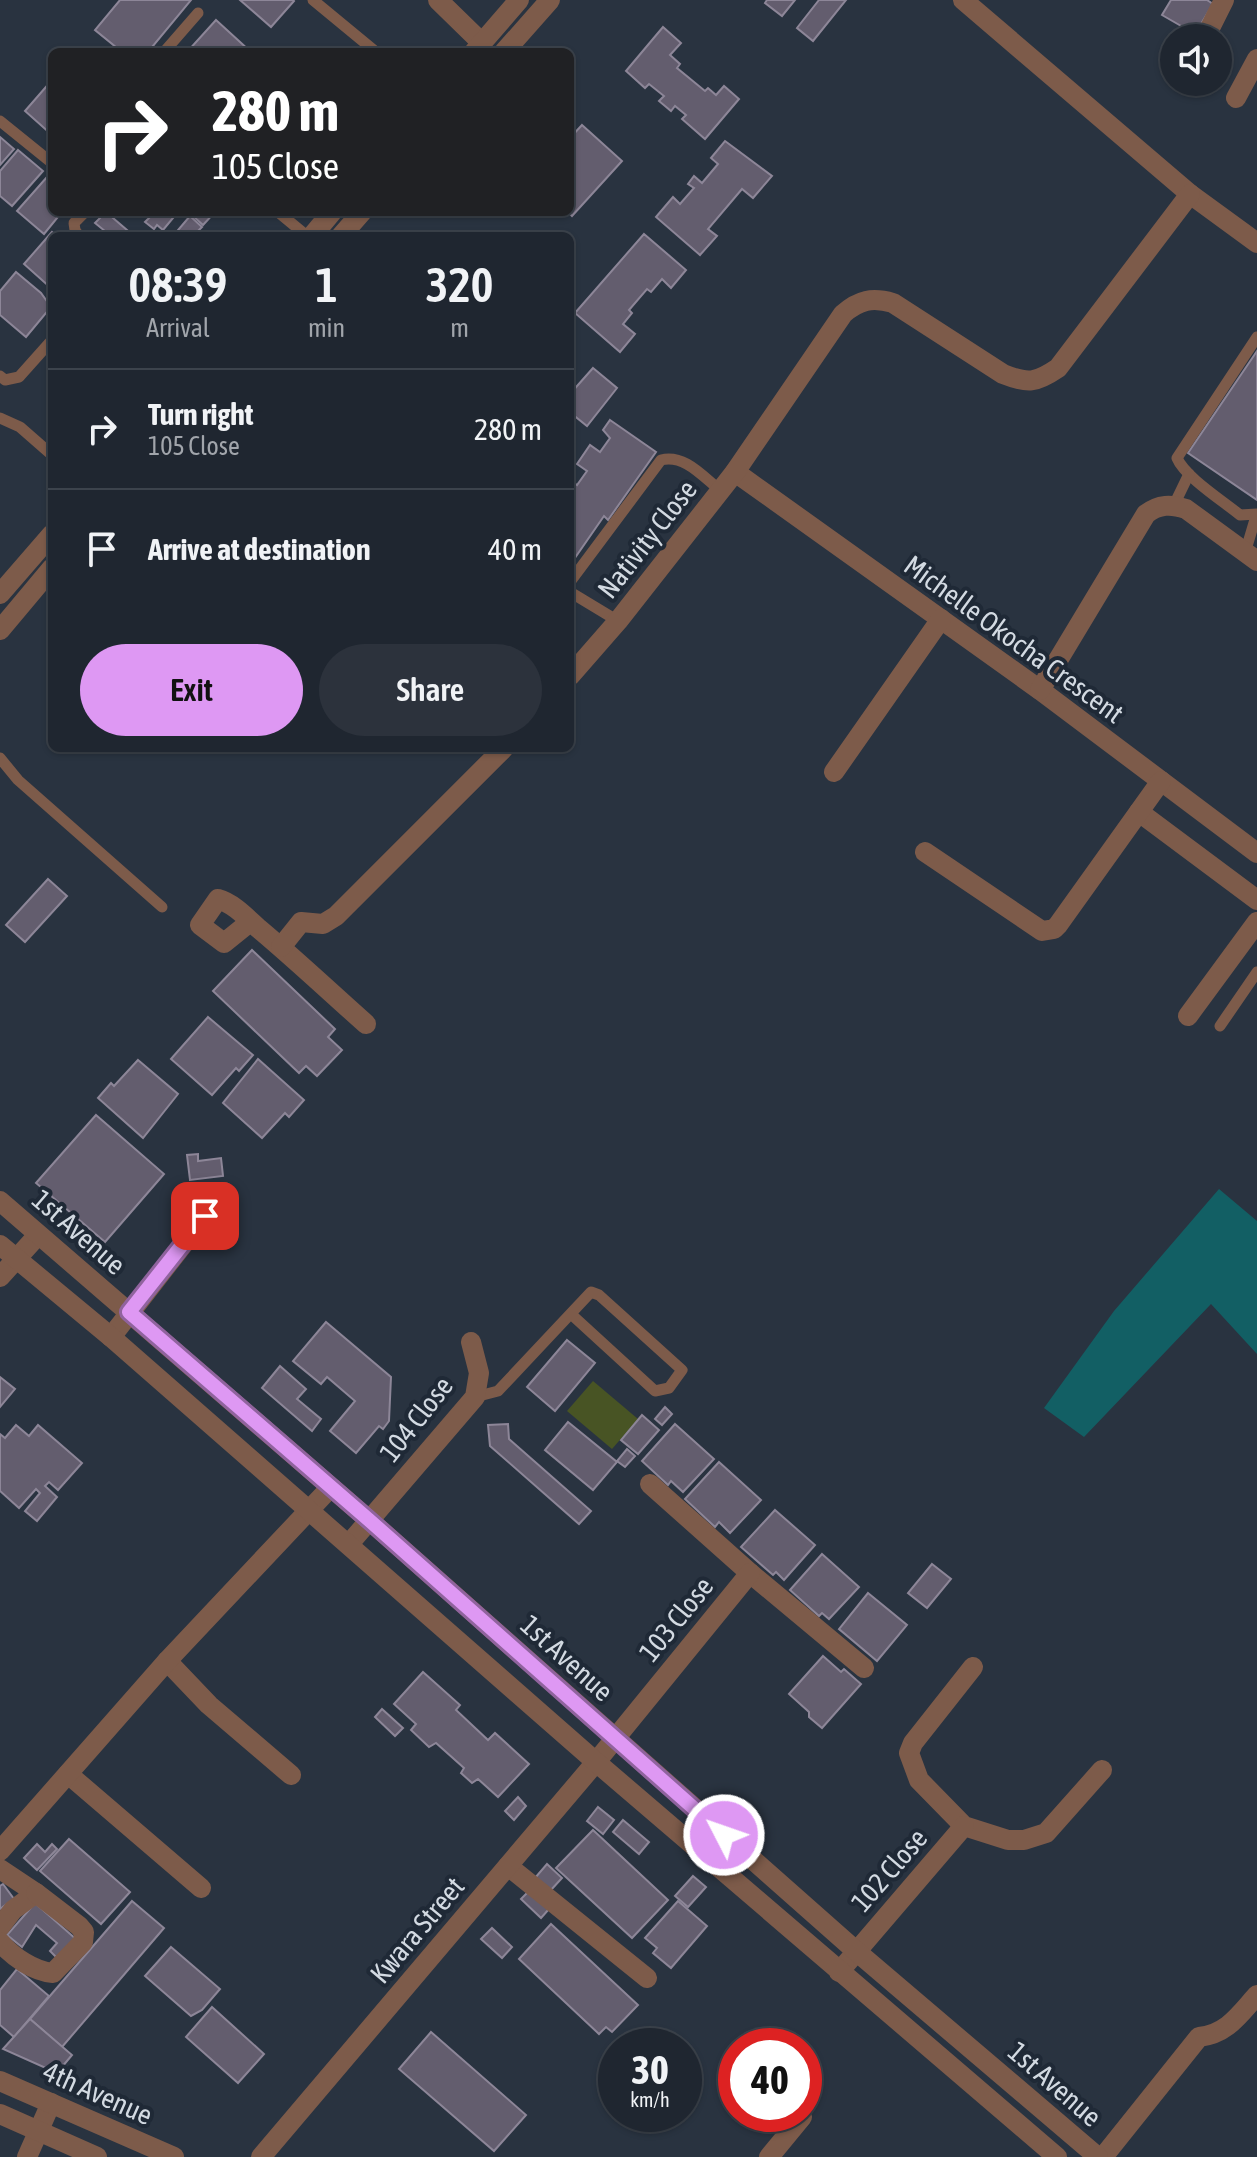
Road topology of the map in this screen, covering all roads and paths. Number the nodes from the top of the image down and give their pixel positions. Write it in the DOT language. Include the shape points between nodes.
graph roads {
  1 [pos="313,0"];
  2 [pos="438,0"];
  3 [pos="519,0"];
  4 [pos="550,0"];
  5 [pos="963,0"];
  6 [pos="1224,0"];
  7 [pos="198,13"];
  8 [pos="1212,24"];
  9 [pos="478,47"];
  10 [pos="167,48"];
  11 [pos="371,48"];
  12 [pos="508,48"];
  13 [pos="1257,59"];
  14 [pos="1236,98"];
  15 [pos="0,121"];
  16 [pos="48,160"];
  17 [pos="1190,194"];
  18 [pos="283,216"];
  19 [pos="325,216"];
  20 [pos="358,216"];
  21 [pos="305,232"];
  22 [pos="313,232"];
  23 [pos="344,232"];
  24 [pos="1257,243"];
  25 [pos="1257,337"];
  26 [pos="48,344"];
  27 [pos="0,376"];
  28 [pos="0,418"];
  29 [pos="48,452"];
  30 [pos="735,472"];
  31 [pos="1189,474"];
  32 [pos="721,491"];
  33 [pos="1174,505"];
  34 [pos="1256,515"];
  35 [pos="48,539"];
  36 [pos="1251,557"];
  37 [pos="48,573"];
  38 [pos="574,577"];
  39 [pos="0,594"];
  40 [pos="574,594"];
  41 [pos="941,619"];
  42 [pos="618,621"];
  43 [pos="0,630"];
  44 [pos="574,671"];
  45 [pos="1040,690"];
  46 [pos="500,752"];
  47 [pos="0,758"];
  48 [pos="834,772"];
  49 [pos="1161,781"];
  50 [pos="1139,812"];
  51 [pos="925,852"];
  52 [pos="1257,853"];
  53 [pos="1257,900"];
  54 [pos="162,907"];
  55 [pos="250,922"];
  56 [pos="1257,922"];
  57 [pos="281,947"];
  58 [pos="1257,972"];
  59 [pos="1188,1016"];
  60 [pos="366,1024"];
  61 [pos="1220,1026"];
  62 [pos="224,1192"];
  63 [pos="0,1201"];
  64 [pos="38,1235"];
  65 [pos="0,1245"];
  66 [pos="16,1259"];
  67 [pos="0,1277"];
  68 [pos="129,1312"];
  69 [pos="572,1315"];
  70 [pos="111,1337"];
  71 [pos="471,1342"];
  72 [pos="475,1397"];
  73 [pos="650,1484"];
  74 [pos="330,1488"];
  75 [pos="310,1511"];
  76 [pos="369,1520"];
  77 [pos="349,1544"];
  78 [pos="750,1573"];
  79 [pos="167,1661"];
  80 [pos="973,1667"];
  81 [pos="864,1668"];
  82 [pos="615,1738"];
  83 [pos="596,1762"];
  84 [pos="1102,1770"];
  85 [pos="68,1774"];
  86 [pos="291,1775"];
  87 [pos="964,1826"];
  88 [pos="0,1851"];
  89 [pos="508,1866"];
  90 [pos="0,1869"];
  91 [pos="201,1888"];
  92 [pos="36,1893"];
  93 [pos="0,1927"];
  94 [pos="0,1942"];
  95 [pos="856,1951"];
  96 [pos="839,1972"];
  97 [pos="647,1978"];
  98 [pos="1257,1995"];
  99 [pos="0,2081"];
  100 [pos="51,2103"];
  101 [pos="0,2114"];
  102 [pos="39,2132"];
  103 [pos="790,2132"];
  104 [pos="27,2157"];
  105 [pos="97,2157"];
  106 [pos="174,2157"];
  107 [pos="261,2157"];
  108 [pos="769,2157"];
  109 [pos="1057,2157"];
  110 [pos="1100,2157"];
  1 -- 11 [label="lane"];
  2 -- 9 [label="street"];
  3 -- 9 [label="street"];
  4 -- 12 [label="street"];
  5 -- 17 [label="street"];
  6 -- 8 [label="street"];
  7 -- 10 [label="lane"];
  13 -- 14 [label="street"];
  15 -- 16 [label="lane"];
  17 -- 24 [label="street"];
  17 -- 30 [label="street, Nativity Close" via="1058,368 1042,379 1023,382 1003,374 893,303 857,302 843,314"];
  18 -- 21 [label="lane"];
  19 -- 22 [label="street"];
  20 -- 23 [label="street"];
  25 -- 31 [label="lane" via="1177,458"];
  26 -- 27 [label="lane" via="19,377"];
  28 -- 29 [label="lane" via="20,427"];
  30 -- 32 [label="street, Nativity Close"];
  30 -- 41 [label="street, Michelle Okocha Crescent"];
  31 -- 33 [label="lane"];
  31 -- 34 [label="lane" via="1240,515"];
  32 -- 38 [label="lane" via="681,460 661,460"];
  32 -- 42 [label="street, Nativity Close"];
  33 -- 36 [label="street"];
  33 -- 45 [label="street" via="1146,514"];
  34 -- 36 [label="lane"];
  35 -- 39 [label="street"];
  37 -- 43 [label="street"];
  40 -- 42 [label="lane"];
  41 -- 45 [label="street, Michelle Okocha Crescent"];
  41 -- 48 [label="street"];
  42 -- 44 [label="street, Nativity Close"];
  45 -- 49 [label="street, Michelle Okocha Crescent"];
  46 -- 57 [label="street" via="336,916 323,924 301,922"];
  47 -- 54 [label="lane" via="18,780"];
  49 -- 50 [label="street"];
  49 -- 52 [label="street, Michelle Okocha Crescent"];
  50 -- 51 [label="street" via="1049,931"];
  50 -- 53 [label="street"];
  55 -- 57 [label="street"];
  56 -- 59 [label="street"];
  57 -- 60 [label="street"];
  58 -- 61 [label="lane"];
  62 -- 68 [label="street"];
  63 -- 64 [label="street, 1st Avenue"];
  64 -- 66 [label="street"];
  64 -- 68 [label="street, 1st Avenue"];
  65 -- 66 [label="street, 1st Avenue"];
  66 -- 67 [label="street"];
  66 -- 70 [label="street, 1st Avenue"];
  68 -- 70 [label="street"];
  68 -- 74 [label="street, 1st Avenue"];
  69 -- 69 [label="lane" via="655,1391 669,1388 682,1370 599,1295 591,1292"];
  69 -- 72 [label="lane" via="498,1391"];
  70 -- 75 [label="street, 1st Avenue"];
  71 -- 72 [label="street, 104 Close" via="479,1373"];
  72 -- 76 [label="street, 104 Close"];
  73 -- 78 [label="street"];
  74 -- 75 [label="street"];
  74 -- 76 [label="street, 1st Avenue"];
  75 -- 77 [label="street, 1st Avenue"];
  75 -- 79 [label="street"];
  76 -- 77 [label="street, 104 Close"];
  76 -- 82 [label="street, 1st Avenue"];
  77 -- 83 [label="street, 1st Avenue"];
  78 -- 81 [label="street"];
  78 -- 82 [label="street, 103 Close"];
  79 -- 85 [label="street"];
  79 -- 86 [label="street"];
  80 -- 87 [label="street" via="909,1753 919,1780"];
  82 -- 83 [label="street, Kwara Street"];
  82 -- 95 [label="street, 1st Avenue"];
  83 -- 89 [label="street, Kwara Street"];
  83 -- 96 [label="street, 1st Avenue"];
  84 -- 87 [label="street" via="1046,1833 1008,1840"];
  85 -- 88 [label="street"];
  85 -- 91 [label="street"];
  87 -- 95 [label="street, 102 Close"];
  89 -- 97 [label="street"];
  89 -- 107 [label="street, Kwara Street"];
  90 -- 92 [label="street"];
  92 -- 93 [label="street"];
  92 -- 94 [label="street" via="79,1926 83,1942 53,1973 11,1955"];
  95 -- 96 [label="street, 102 Close"];
  95 -- 110 [label="street, 1st Avenue"];
  96 -- 109 [label="street, 1st Avenue"];
  98 -- 110 [label="street" via="1230,2026 1199,2037"];
  99 -- 100 [label="street, 4th Avenue"];
  100 -- 102 [label="street"];
  100 -- 106 [label="street, 4th Avenue"];
  101 -- 102 [label="street"];
  102 -- 104 [label="street"];
  102 -- 105 [label="street"];
  103 -- 108 [label="street"];
}
